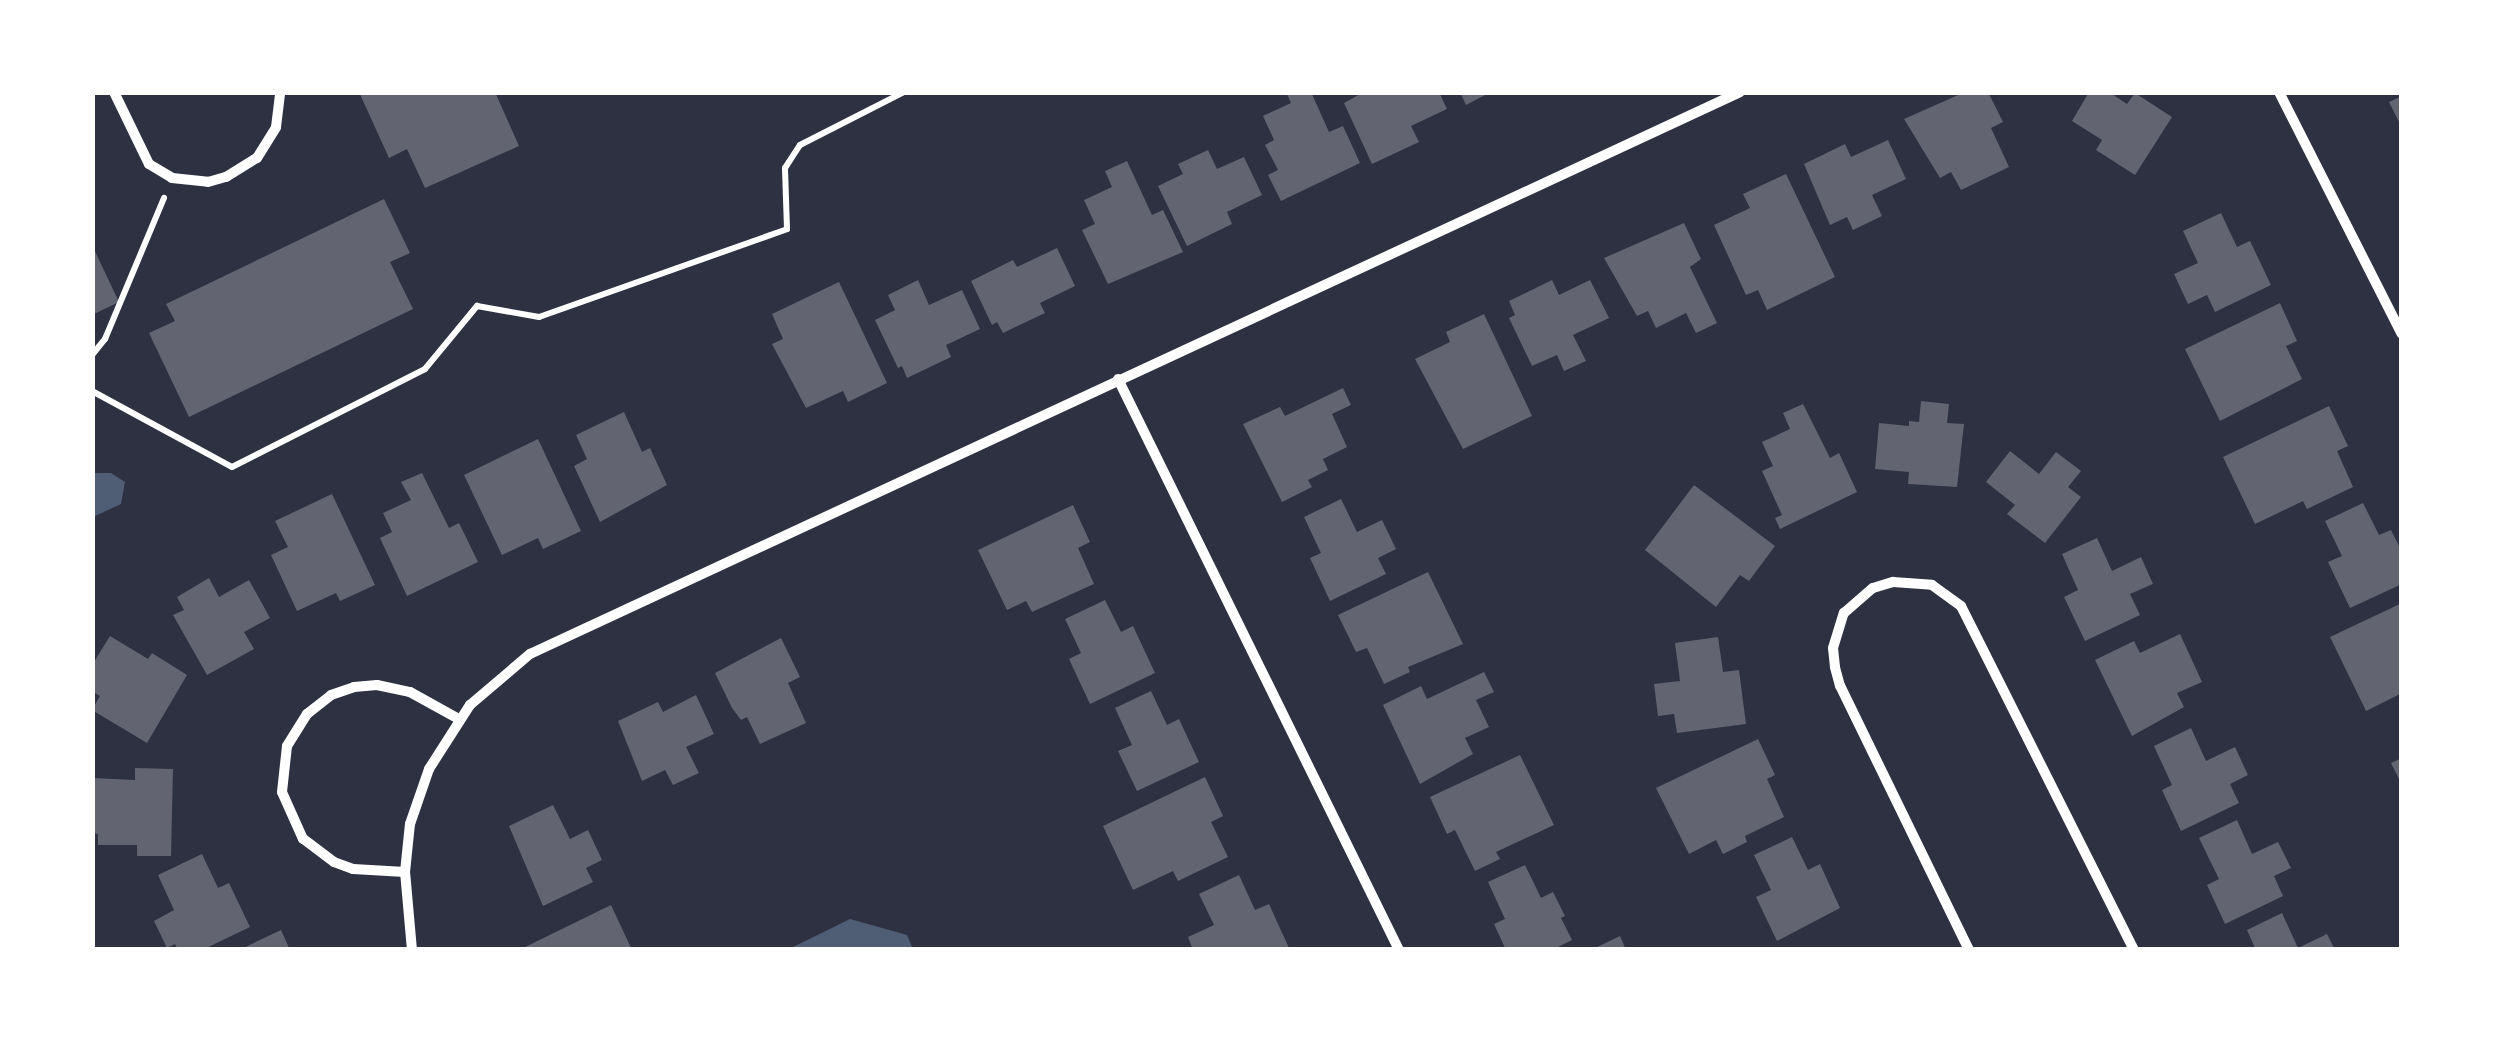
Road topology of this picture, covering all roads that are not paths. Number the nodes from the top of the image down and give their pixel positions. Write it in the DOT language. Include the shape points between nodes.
graph roads {
  1 [pos="114,92"];
  2 [pos="280,92"];
  3 [pos="1740,92"];
  4 [pos="2279,92"];
  5 [pos="2402,334"];
  6 [pos="1118,379"];
  7 [pos="459,719"];
  8 [pos="405,872"];
  9 [pos="412,950"];
  10 [pos="1399,950"];
  11 [pos="1969,950"];
  12 [pos="2134,950"];
  1 -- 2 [label="street" via="149,164 172,178 208,182 257,158 276,127"];
  3 -- 6 [label="street"];
  4 -- 5 [label="street"];
  6 -- 7 [label="street" via="546,644 497,678"];
  6 -- 10 [label="street"];
  7 -- 8 [label="street" via="428,769 410,824"];
  7 -- 8 [label="street" via="410,692 354,687 306,714 284,759 282,792 303,839 353,869"];
  8 -- 9 [label="street"];
  11 -- 12 [label="street" via="1836,668 1833,648 1844,613 1873,588 1893,582 1932,584 1962,606"];
}
